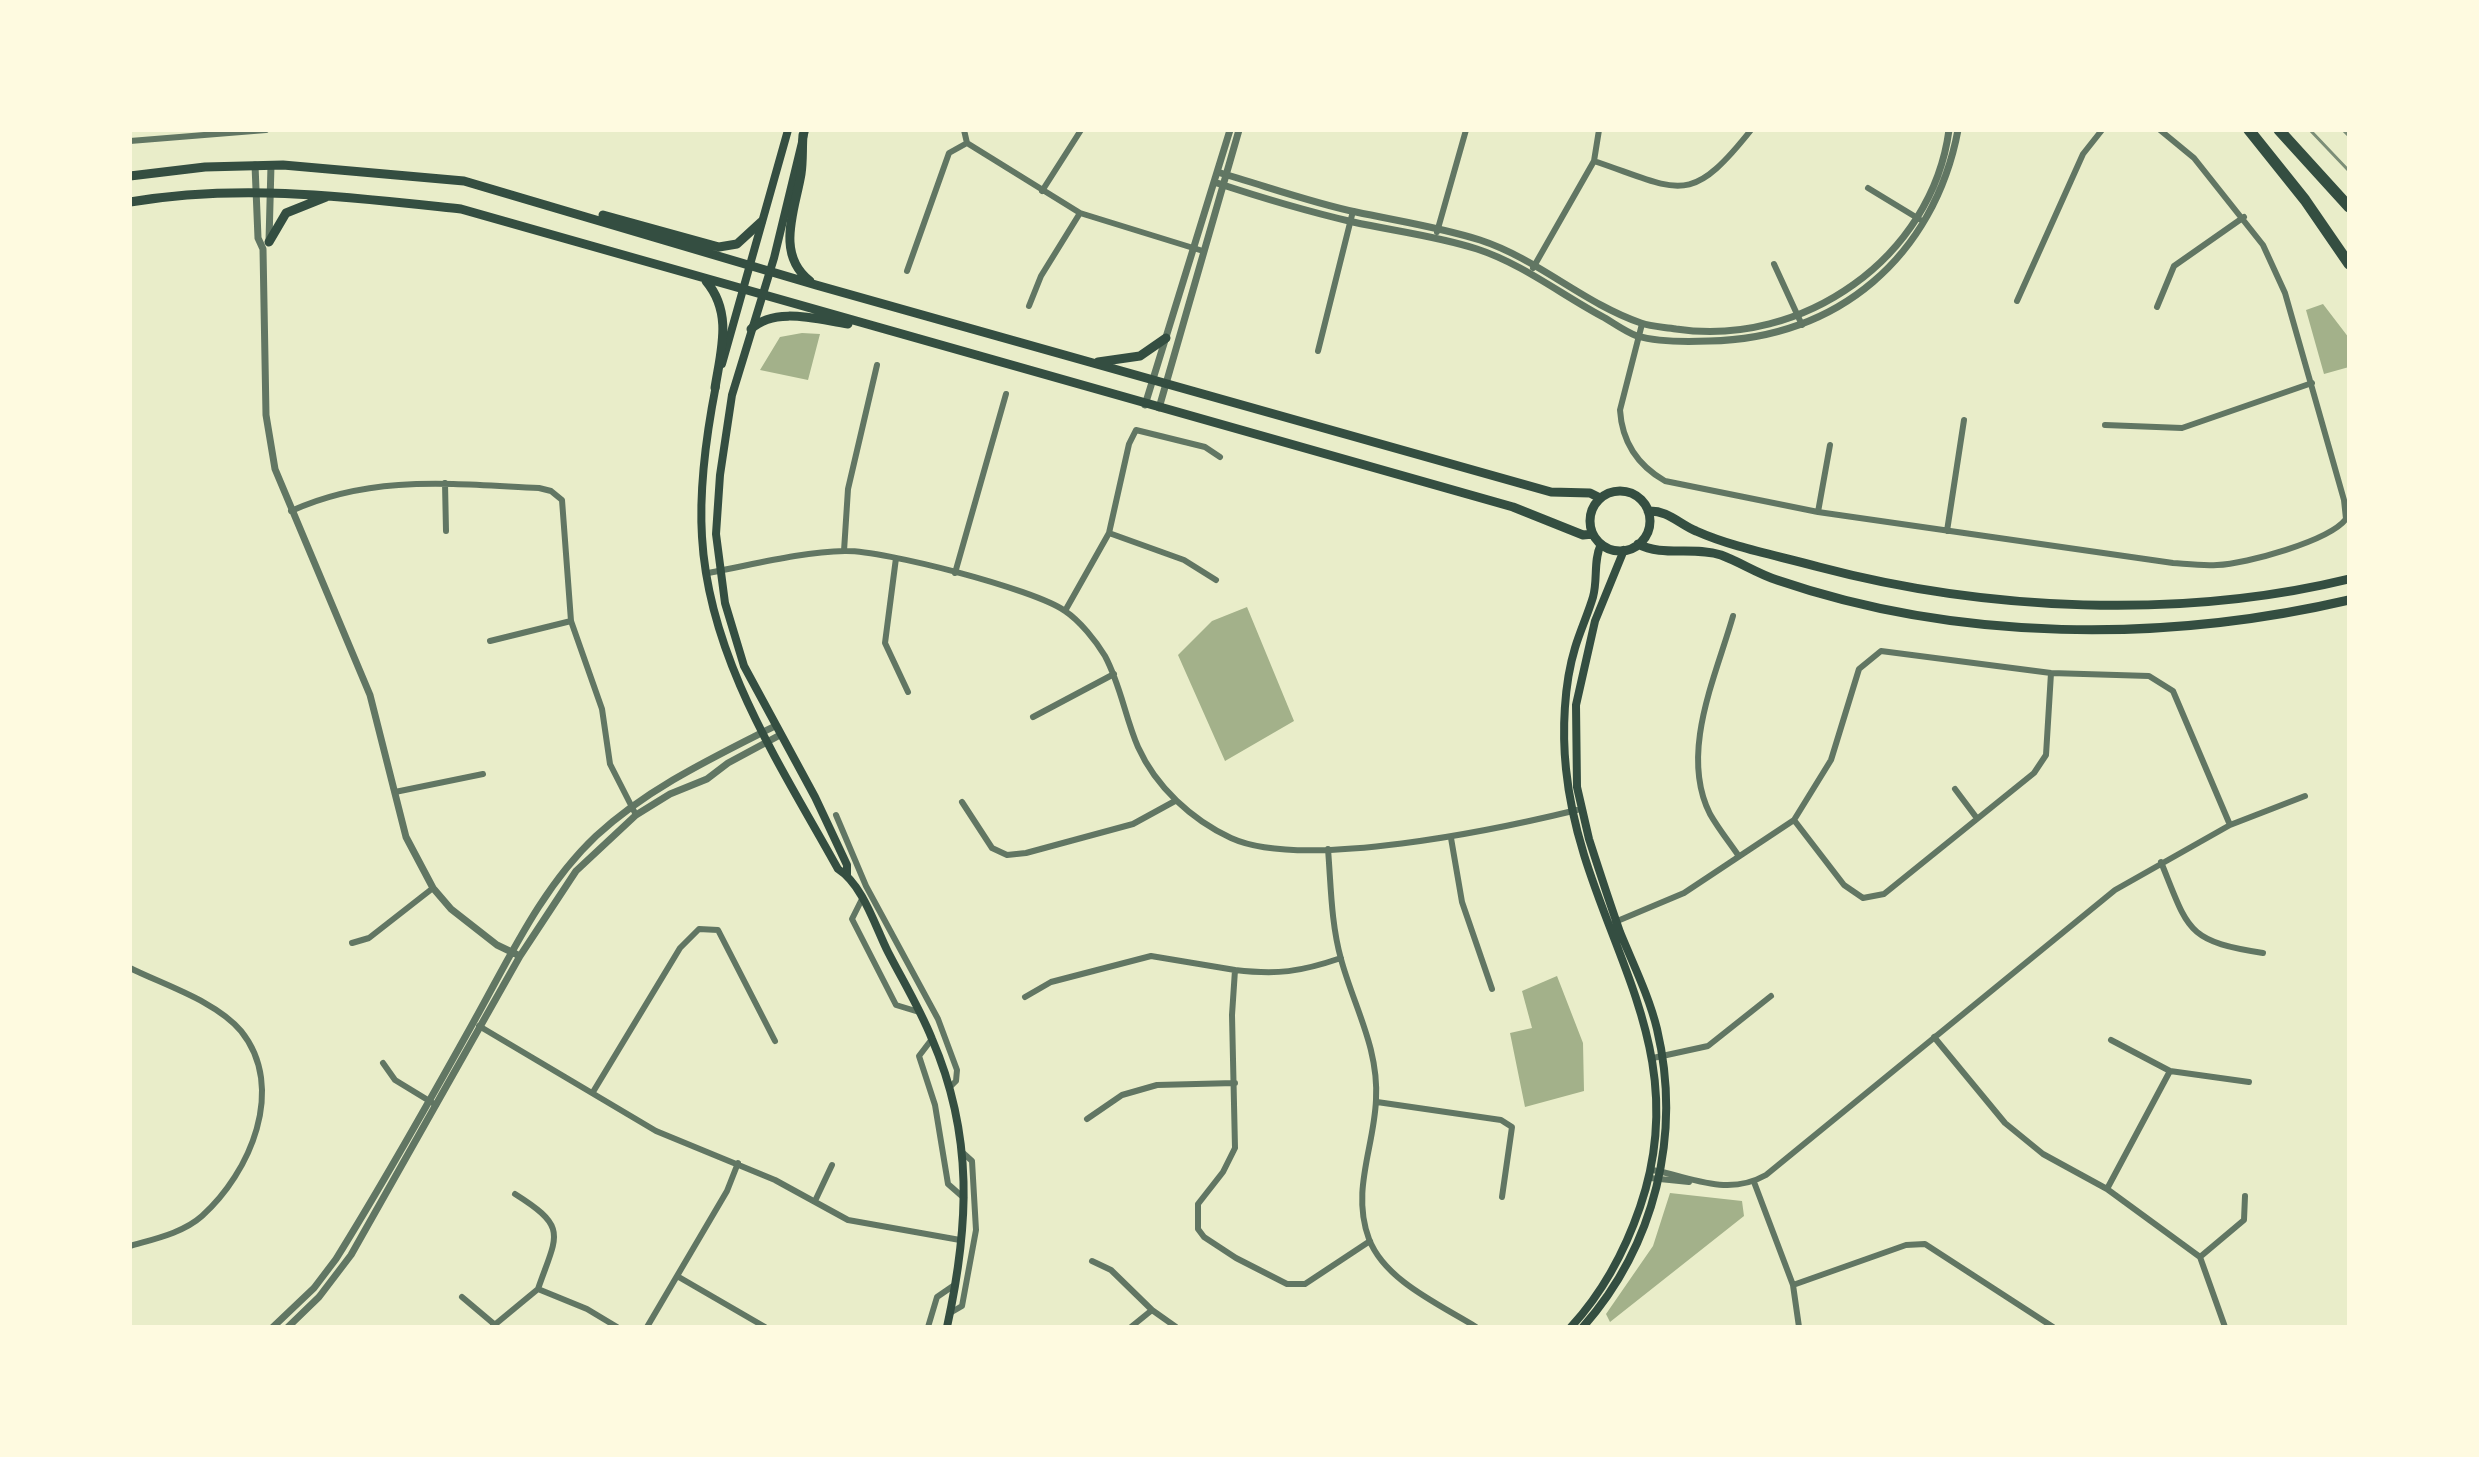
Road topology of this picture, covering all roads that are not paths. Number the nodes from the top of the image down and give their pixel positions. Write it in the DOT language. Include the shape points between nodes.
graph roads {
  1 [pos="266,130"];
  2 [pos="788,130"];
  3 [pos="964,130"];
  4 [pos="1081,130"];
  5 [pos="1230,130"];
  6 [pos="1239,130"];
  7 [pos="1466,130"];
  8 [pos="1599,130"];
  9 [pos="1751,130"];
  10 [pos="1949,130"];
  11 [pos="1958,130"];
  12 [pos="2102,130"];
  13 [pos="2160,130"];
  14 [pos="2249,130"];
  15 [pos="2279,130"];
  16 [pos="804,133"];
  17 [pos="157,134"];
  18 [pos="130,141"];
  19 [pos="967,143"];
  20 [pos="1594,161"];
  21 [pos="255,165"];
  22 [pos="271,165"];
  23 [pos="1217,172"];
  24 [pos="1226,174"];
  25 [pos="130,176"];
  26 [pos="1214,182"];
  27 [pos="1223,185"];
  28 [pos="1868,188"];
  29 [pos="1042,191"];
  30 [pos="255,192"];
  31 [pos="270,192"];
  32 [pos="333,195"];
  33 [pos="130,202"];
  34 [pos="2349,207"];
  35 [pos="568,210"];
  36 [pos="1353,211"];
  37 [pos="1080,213"];
  38 [pos="1917,217"];
  39 [pos="2244,217"];
  40 [pos="1351,221"];
  41 [pos="761,222"];
  42 [pos="1925,224"];
  43 [pos="1438,228"];
  44 [pos="1436,239"];
  45 [pos="266,246"];
  46 [pos="1193,247"];
  47 [pos="1203,251"];
  48 [pos="1535,264"];
  49 [pos="1774,264"];
  50 [pos="2349,264"];
  51 [pos="751,266"];
  52 [pos="770,271"];
  53 [pos="907,271"];
  54 [pos="1528,274"];
  55 [pos="705,279"];
  56 [pos="816,285"];
  57 [pos="745,290"];
  58 [pos="762,295"];
  59 [pos="2017,301"];
  60 [pos="1029,306"];
  61 [pos="2157,307"];
  62 [pos="1798,316"];
  63 [pos="1642,324"];
  64 [pos="1802,325"];
  65 [pos="751,329"];
  66 [pos="891,331"];
  67 [pos="1637,336"];
  68 [pos="1166,338"];
  69 [pos="1318,351"];
  70 [pos="1090,363"];
  71 [pos="877,365"];
  72 [pos="1153,381"];
  73 [pos="2312,383"];
  74 [pos="1167,384"];
  75 [pos="715,388"];
  76 [pos="1006,394"];
  77 [pos="732,395"];
  78 [pos="1145,405"];
  79 [pos="1159,408"];
  80 [pos="713,420"];
  81 [pos="1964,420"];
  82 [pos="2105,425"];
  83 [pos="1830,445"];
  84 [pos="1220,457"];
  85 [pos="445,483"];
  86 [pos="1600,498"];
  87 [pos="291,511"];
  88 [pos="1648,511"];
  89 [pos="1818,512"];
  90 [pos="446,531"];
  91 [pos="1947,531"];
  92 [pos="1109,533"];
  93 [pos="1593,534"];
  94 [pos="1601,544"];
  95 [pos="1638,544"];
  96 [pos="1624,550"];
  97 [pos="844,551"];
  98 [pos="896,558"];
  99 [pos="719,571"];
  100 [pos="708,573"];
  101 [pos="955,573"];
  102 [pos="2349,579"];
  103 [pos="1216,580"];
  104 [pos="2349,600"];
  105 [pos="1065,611"];
  106 [pos="1733,616"];
  107 [pos="571,621"];
  108 [pos="490,641"];
  109 [pos="2051,673"];
  110 [pos="1114,674"];
  111 [pos="908,692"];
  112 [pos="1033,717"];
  113 [pos="775,726"];
  114 [pos="762,732"];
  115 [pos="780,735"];
  116 [pos="768,742"];
  117 [pos="483,774"];
  118 [pos="1955,789"];
  119 [pos="395,792"];
  120 [pos="2305,796"];
  121 [pos="1175,801"];
  122 [pos="962,802"];
  123 [pos="630,807"];
  124 [pos="1576,810"];
  125 [pos="636,815"];
  126 [pos="836,815"];
  127 [pos="1976,817"];
  128 [pos="1794,820"];
  129 [pos="2230,825"];
  130 [pos="1451,838"];
  131 [pos="1328,849"];
  132 [pos="1738,855"];
  133 [pos="2161,862"];
  134 [pos="847,875"];
  135 [pos="433,888"];
  136 [pos="862,899"];
  137 [pos="1612,923"];
  138 [pos="886,924"];
  139 [pos="877,930"];
  140 [pos="352,943"];
  141 [pos="2263,953"];
  142 [pos="516,954"];
  143 [pos="1341,958"];
  144 [pos="130,968"];
  145 [pos="1235,970"];
  146 [pos="1492,989"];
  147 [pos="1771,996"];
  148 [pos="1025,997"];
  149 [pos="919,1012"];
  150 [pos="477,1025"];
  151 [pos="1934,1037"];
  152 [pos="932,1039"];
  153 [pos="2111,1040"];
  154 [pos="775,1041"];
  155 [pos="1658,1057"];
  156 [pos="383,1063"];
  157 [pos="2170,1071"];
  158 [pos="2249,1082"];
  159 [pos="1235,1083"];
  160 [pos="950,1087"];
  161 [pos="593,1092"];
  162 [pos="1377,1102"];
  163 [pos="432,1103"];
  164 [pos="1087,1119"];
  165 [pos="962,1152"];
  166 [pos="738,1163"];
  167 [pos="832,1165"];
  168 [pos="1656,1175"];
  169 [pos="1754,1182"];
  170 [pos="2107,1189"];
  171 [pos="515,1194"];
  172 [pos="2245,1196"];
  173 [pos="1502,1197"];
  174 [pos="966,1200"];
  175 [pos="815,1201"];
  176 [pos="960,1240"];
  177 [pos="1370,1241"];
  178 [pos="130,1246"];
  179 [pos="2200,1257"];
  180 [pos="1092,1261"];
  181 [pos="677,1276"];
  182 [pos="1793,1285"];
  183 [pos="953,1286"];
  184 [pos="538,1289"];
  185 [pos="462,1297"];
  186 [pos="1152,1310"];
  187 [pos="950,1313"];
  188 [pos="493,1325"];
  189 [pos="273,1327"];
  190 [pos="288,1327"];
  191 [pos="617,1327"];
  192 [pos="647,1327"];
  193 [pos="765,1327"];
  194 [pos="928,1327"];
  195 [pos="947,1327"];
  196 [pos="1131,1327"];
  197 [pos="1176,1327"];
  198 [pos="1476,1327"];
  199 [pos="1571,1327"];
  200 [pos="1583,1327"];
  201 [pos="1799,1327"];
  202 [pos="2053,1327"];
  203 [pos="2225,1327"];
  1 -- 17 [label="street"];
  2 -- 41 [label="main road"];
  3 -- 19 [label="street"];
  4 -- 29 [label="street"];
  5 -- 23 [label="street"];
  6 -- 24 [label="street"];
  7 -- 43 [label="street"];
  8 -- 20 [label="street"];
  9 -- 20 [label="street" via="1706,180 1684,188"];
  10 -- 38 [label="street" via="1940,172"];
  11 -- 42 [label="street" via="1945,181"];
  12 -- 59 [label="street" via="2083,154"];
  13 -- 39 [label="street" via="2194,158"];
  14 -- 50 [label="highway"];
  15 -- 34 [label="highway"];
  16 -- 52 [label="main road"];
  16 -- 56 [label="main road" via="789,240 795,267"];
  17 -- 18 [label="street"];
  19 -- 29 [label="street"];
  19 -- 53 [label="street" via="949,153"];
  20 -- 48 [label="street"];
  21 -- 22 [label="main road"];
  21 -- 25 [label="main road"];
  21 -- 30 [label="street"];
  22 -- 31 [label="street"];
  22 -- 35 [label="main road" via="464,181"];
  23 -- 24 [label="street"];
  23 -- 26 [label="street"];
  24 -- 27 [label="street"];
  24 -- 36 [label="street"];
  26 -- 27 [label="street"];
  26 -- 46 [label="street"];
  27 -- 40 [label="street"];
  27 -- 47 [label="street"];
  28 -- 38 [label="street"];
  29 -- 37 [label="street"];
  30 -- 31 [label="main road"];
  30 -- 33 [label="main road"];
  30 -- 45 [label="street" via="258,238"];
  31 -- 32 [label="main road"];
  31 -- 45 [label="street"];
  32 -- 45 [label="main road" via="294,207"];
  32 -- 55 [label="main road" via="461,209"];
  35 -- 41 [label="main road" via="622,219 719,247 737,244"];
  35 -- 51 [label="main road"];
  36 -- 40 [label="street"];
  36 -- 43 [label="street"];
  37 -- 46 [label="street"];
  37 -- 60 [label="street"];
  38 -- 42 [label="street"];
  38 -- 62 [label="street" via="1889,255 1860,281"];
  39 -- 61 [label="street" via="2174,266"];
  39 -- 73 [label="street" via="2285,293"];
  40 -- 44 [label="street"];
  40 -- 69 [label="street"];
  41 -- 51 [label="main road"];
  42 -- 64 [label="street" via="1867,288"];
  43 -- 44 [label="street"];
  43 -- 48 [label="street"];
  44 -- 54 [label="street" via="1477,249"];
  45 -- 87 [label="street" via="266,415 275,469"];
  46 -- 47 [label="street"];
  46 -- 68 [label="street"];
  47 -- 74 [label="street"];
  48 -- 54 [label="street"];
  48 -- 63 [label="street"];
  49 -- 62 [label="street"];
  51 -- 52 [label="main road"];
  51 -- 57 [label="main road"];
  52 -- 56 [label="main road"];
  52 -- 58 [label="main road"];
  54 -- 67 [label="street"];
  55 -- 57 [label="main road"];
  55 -- 75 [label="main road" via="720,302 725,324"];
  56 -- 70 [label="main road"];
  57 -- 58 [label="main road"];
  57 -- 75 [label="main road"];
  58 -- 65 [label="main road"];
  58 -- 66 [label="main road"];
  62 -- 63 [label="street" via="1743,331"];
  62 -- 64 [label="street"];
  63 -- 67 [label="street"];
  64 -- 67 [label="street" via="1740,340"];
  65 -- 66 [label="main road" via="770,318 801,317"];
  65 -- 77 [label="main road"];
  66 -- 78 [label="main road"];
  67 -- 89 [label="street" via="1620,421 1630,451 1647,470 1674,484"];
  68 -- 70 [label="main road" via="1132,359"];
  68 -- 72 [label="street"];
  70 -- 72 [label="main road"];
  71 -- 97 [label="street" via="846,498"];
  72 -- 74 [label="main road"];
  72 -- 78 [label="street"];
  73 -- 82 [label="street" via="2182,428"];
  73 -- 91 [label="street" via="2346,510 2346,519 2332,533 2216,565"];
  74 -- 79 [label="street"];
  74 -- 86 [label="main road" via="1551,492"];
  75 -- 80 [label="main road"];
  76 -- 101 [label="street"];
  77 -- 80 [label="main road" via="724,413"];
  77 -- 99 [label="main road" via="717,500"];
  78 -- 79 [label="main road"];
  79 -- 93 [label="main road"];
  80 -- 100 [label="main road" via="703,500"];
  81 -- 91 [label="street"];
  83 -- 89 [label="street"];
  84 -- 92 [label="street" via="1205,447 1136,430"];
  85 -- 87 [label="street" via="366,486"];
  85 -- 90 [label="street"];
  85 -- 107 [label="street" via="539,488 562,500"];
  86 -- 88 [label="main road" via="1627,492"];
  86 -- 93 [label="main road" via="1591,515"];
  87 -- 119 [label="street" via="365,682"];
  88 -- 95 [label="main road" via="1648,529"];
  88 -- 102 [label="main road" via="1660,510 1697,532 1821,567 1969,596 2158,603 2254,597"];
  89 -- 91 [label="street"];
  92 -- 103 [label="street" via="1184,560"];
  92 -- 105 [label="street"];
  93 -- 94 [label="main road"];
  94 -- 96 [label="main road"];
  94 -- 124 [label="main road" via="1594,593 1573,656 1566,713 1564,749"];
  95 -- 96 [label="main road"];
  95 -- 104 [label="main road" via="1721,555 1776,580 1943,620 2053,628 2169,627 2258,618"];
  96 -- 124 [label="main road" via="1605,591 1577,696"];
  97 -- 98 [label="street"];
  97 -- 99 [label="street"];
  98 -- 101 [label="street"];
  98 -- 111 [label="street" via="885,643"];
  99 -- 100 [label="street"];
  99 -- 113 [label="main road" via="744,666"];
  100 -- 114 [label="main road" via="726,651"];
  101 -- 105 [label="street"];
  105 -- 110 [label="street" via="1090,636"];
  106 -- 132 [label="street" via="1699,734 1709,812"];
  107 -- 108 [label="street"];
  107 -- 123 [label="street" via="602,709 610,764"];
  109 -- 127 [label="street" via="2046,755 2034,773"];
  109 -- 128 [label="street" via="1881,651 1859,669 1831,760"];
  109 -- 129 [label="street" via="2149,676 2173,691"];
  110 -- 112 [label="street"];
  110 -- 121 [label="street" via="1138,746"];
  113 -- 114 [label="street"];
  113 -- 115 [label="main road"];
  114 -- 116 [label="main road"];
  114 -- 123 [label="street" via="699,762"];
  115 -- 116 [label="street"];
  115 -- 134 [label="main road" via="815,797"];
  116 -- 125 [label="street"];
  116 -- 134 [label="main road" via="838,869"];
  117 -- 119 [label="street"];
  118 -- 127 [label="street"];
  119 -- 135 [label="street" via="406,837"];
  120 -- 129 [label="street"];
  121 -- 122 [label="street" via="1133,824 1007,855 992,848"];
  121 -- 131 [label="street" via="1233,839"];
  123 -- 125 [label="street"];
  123 -- 142 [label="street" via="567,868"];
  124 -- 130 [label="street"];
  124 -- 137 [label="main road"];
  125 -- 142 [label="street" via="576,871"];
  126 -- 138 [label="street"];
  127 -- 128 [label="street" via="1884,894 1863,898 1844,885"];
  128 -- 132 [label="street"];
  129 -- 133 [label="street"];
  130 -- 131 [label="street"];
  130 -- 146 [label="street" via="1462,902"];
  131 -- 143 [label="street"];
  132 -- 137 [label="street" via="1684,893"];
  133 -- 141 [label="street" via="2181,911 2198,935 2225,947"];
  133 -- 151 [label="street" via="2115,890"];
  134 -- 136 [label="main road"];
  135 -- 140 [label="street" via="369,938"];
  135 -- 142 [label="street" via="469,924"];
  136 -- 139 [label="main road"];
  136 -- 149 [label="street" via="852,919 896,1005"];
  137 -- 155 [label="main road"];
  138 -- 139 [label="street"];
  138 -- 160 [label="street" via="938,1019 957,1070"];
  139 -- 149 [label="main road"];
  142 -- 150 [label="street"];
  143 -- 145 [label="street" via="1274,975"];
  143 -- 162 [label="street" via="1369,1037"];
  144 -- 178 [label="street" via="215,1010 240,1030 253,1050 262,1081 249,1153 234,1179 202,1216 183,1229"];
  145 -- 148 [label="street" via="1151,956 1051,982"];
  145 -- 159 [label="street"];
  147 -- 155 [label="street" via="1708,1046"];
  149 -- 152 [label="main road"];
  150 -- 161 [label="street"];
  150 -- 163 [label="street"];
  151 -- 169 [label="street"];
  151 -- 170 [label="street" via="2005,1123 2043,1154"];
  152 -- 160 [label="main road"];
  152 -- 174 [label="street" via="919,1056 935,1105 948,1184"];
  153 -- 157 [label="street"];
  154 -- 161 [label="street" via="718,930 699,929 680,948"];
  155 -- 168 [label="main road"];
  156 -- 163 [label="street" via="395,1080"];
  157 -- 158 [label="street"];
  157 -- 170 [label="street"];
  159 -- 164 [label="street" via="1157,1085 1122,1095"];
  159 -- 177 [label="street" via="1235,1148 1198,1204 1196,1220 1204,1237 1287,1284 1305,1284"];
  160 -- 165 [label="main road"];
  161 -- 166 [label="street" via="656,1131"];
  162 -- 173 [label="street" via="1501,1120 1512,1127"];
  162 -- 177 [label="street" via="1361,1201"];
  163 -- 189 [label="street" via="336,1259"];
  163 -- 190 [label="street" via="344,1265"];
  165 -- 174 [label="main road"];
  165 -- 187 [label="street" via="972,1161 976,1230 962,1306"];
  166 -- 175 [label="street"];
  166 -- 181 [label="street"];
  167 -- 175 [label="street"];
  168 -- 169 [label="street" via="1722,1186"];
  168 -- 199 [label="main road" via="1614,1267"];
  168 -- 200 [label="main road" via="1625,1264"];
  169 -- 182 [label="street"];
  170 -- 179 [label="street"];
  171 -- 184 [label="street" via="553,1222 556,1234"];
  172 -- 179 [label="street" via="2244,1220"];
  174 -- 176 [label="main road"];
  175 -- 176 [label="street" via="848,1220"];
  176 -- 183 [label="main road"];
  177 -- 198 [label="street" via="1406,1284"];
  179 -- 203 [label="street"];
  180 -- 186 [label="street" via="1111,1270"];
  181 -- 192 [label="street"];
  181 -- 193 [label="street"];
  182 -- 201 [label="street"];
  182 -- 202 [label="street" via="1906,1245 1925,1244"];
  183 -- 187 [label="main road"];
  183 -- 194 [label="street" via="937,1297"];
  184 -- 188 [label="street"];
  184 -- 191 [label="street"];
  185 -- 188 [label="street"];
  186 -- 196 [label="street"];
  186 -- 197 [label="street"];
  187 -- 195 [label="main road"];
}
